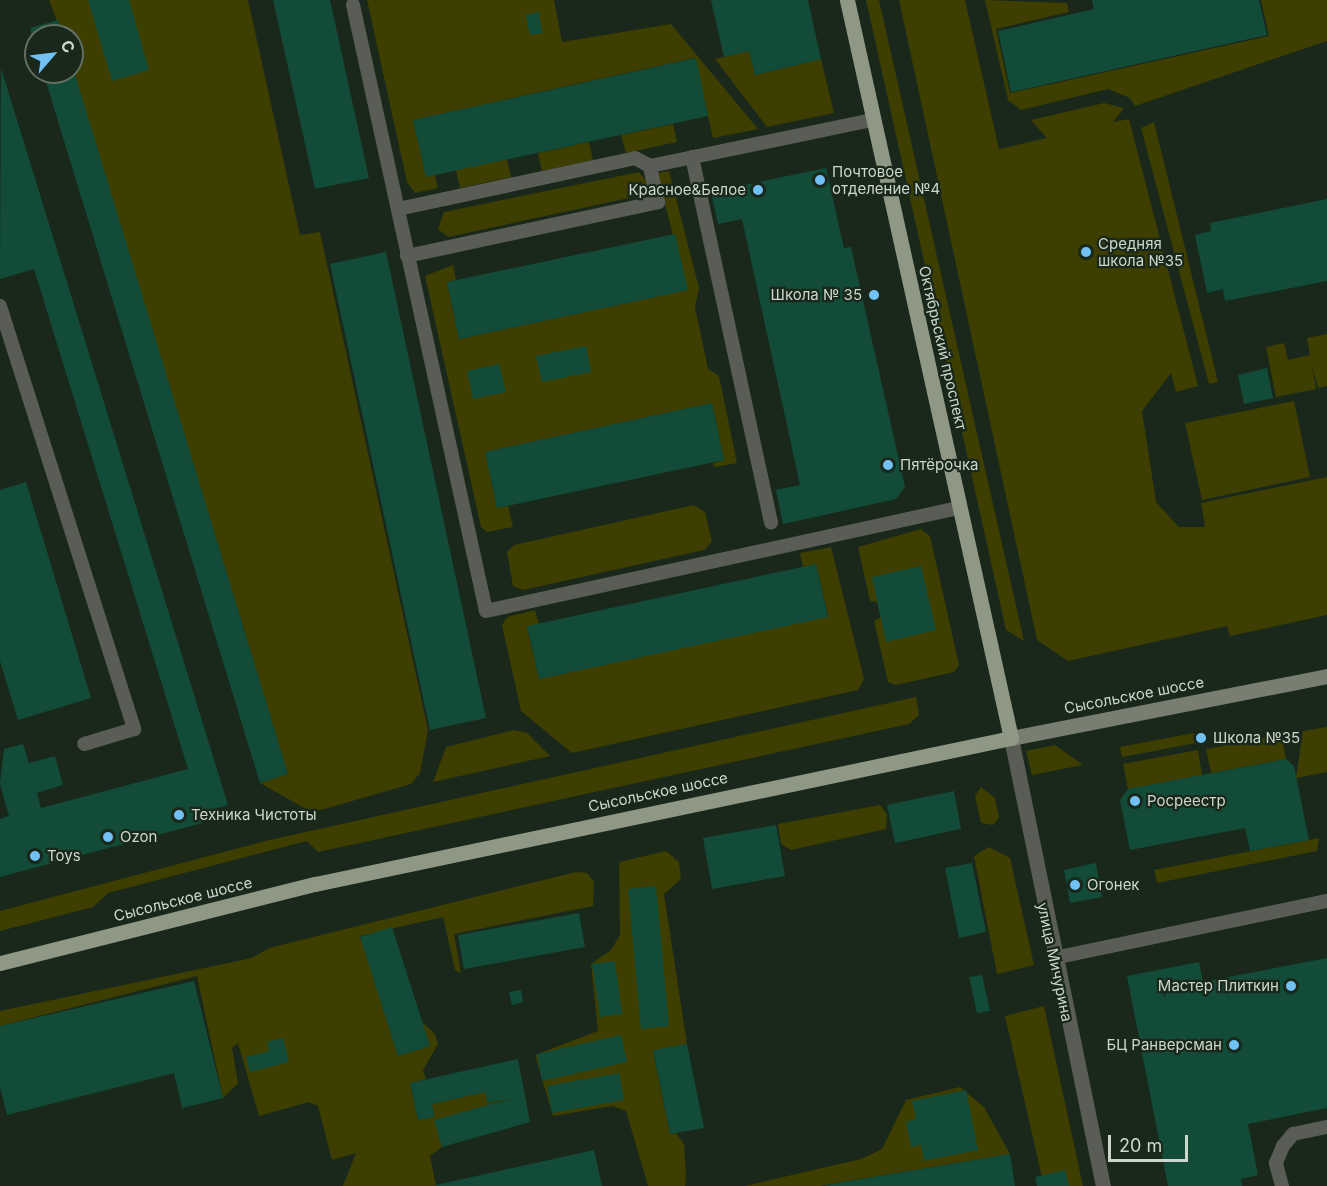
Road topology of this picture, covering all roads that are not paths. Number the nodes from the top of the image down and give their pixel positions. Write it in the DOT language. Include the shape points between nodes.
graph roads {
  1 [pos="847,0"];
  2 [pos="353,5"];
  3 [pos="873,120"];
  4 [pos="693,156"];
  5 [pos="650,165"];
  6 [pos="398,209"];
  7 [pos="407,256"];
  8 [pos="0,306"];
  9 [pos="960,508"];
  10 [pos="771,523"];
  11 [pos="1327,676"];
  12 [pos="1011,738"];
  13 [pos="84,744"];
  14 [pos="1327,902"];
  15 [pos="1054,958"];
  16 [pos="0,963"];
  17 [pos="1327,1127"];
  18 [pos="1103,1186"];
  19 [pos="1281,1186"];
  1 -- 3 [label="main road, Октябрьский проспект"];
  2 -- 6 [label="lane"];
  3 -- 4 [label="lane"];
  3 -- 9 [label="main road, Октябрьский проспект"];
  4 -- 5 [label="lane"];
  4 -- 10 [label="lane"];
  5 -- 6 [label="lane" via="636,159"];
  5 -- 7 [label="lane" via="658,202"];
  6 -- 7 [label="lane"];
  7 -- 9 [label="lane" via="486,611"];
  8 -- 13 [label="lane" via="134,729"];
  9 -- 12 [label="main road, Октябрьский проспект"];
  11 -- 12 [label="main road, Сысольское шоссе"];
  12 -- 15 [label="street, улица Мичурина"];
  12 -- 16 [label="main road, Сысольское шоссе" via="315,884"];
  14 -- 15 [label="lane"];
  15 -- 18 [label="street, улица Мичурина"];
  17 -- 19 [label="lane" via="1293,1134 1283,1146 1276,1163"];
}
